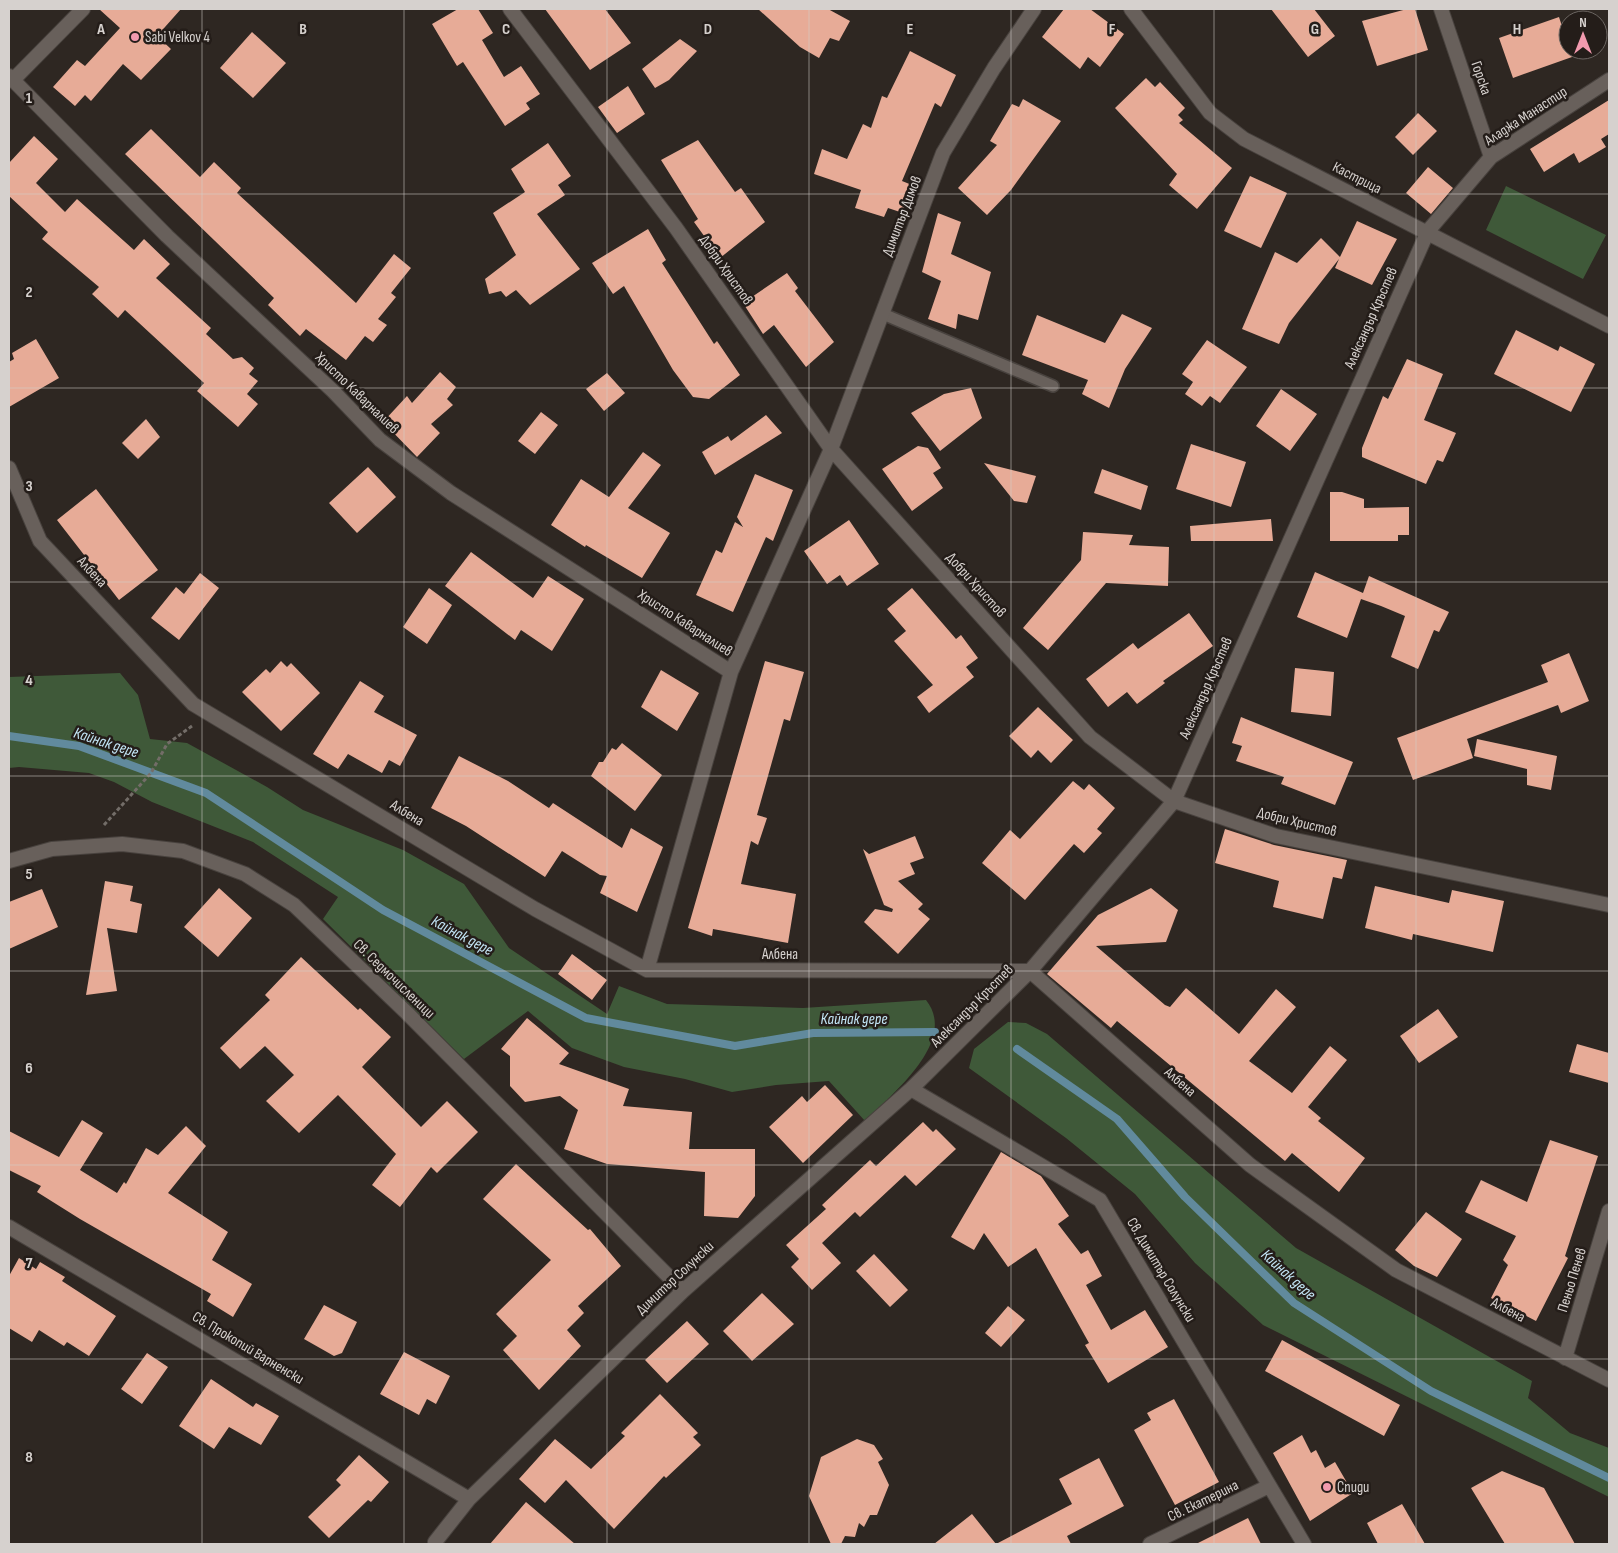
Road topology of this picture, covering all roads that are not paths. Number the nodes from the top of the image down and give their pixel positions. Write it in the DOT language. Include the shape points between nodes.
graph roads {
  1 [pos="83,9"];
  2 [pos="510,9"];
  3 [pos="1034,9"];
  4 [pos="1131,9"];
  5 [pos="1441,9"];
  6 [pos="11,79"];
  7 [pos="1609,80"];
  8 [pos="1491,157"];
  9 [pos="1428,231"];
  10 [pos="883,314"];
  11 [pos="1609,326"];
  12 [pos="1053,386"];
  13 [pos="831,449"];
  14 [pos="9,468"];
  15 [pos="731,672"];
  16 [pos="1174,801"];
  17 [pos="9,861"];
  18 [pos="1609,905"];
  19 [pos="646,970"];
  20 [pos="1030,972"];
  21 [pos="911,1089"];
  22 [pos="1609,1211"];
  23 [pos="9,1227"];
  24 [pos="683,1291"];
  25 [pos="1565,1358"];
  26 [pos="1609,1380"];
  27 [pos="1269,1486"];
  28 [pos="469,1500"];
  29 [pos="436,1544"];
  30 [pos="1150,1544"];
  31 [pos="1304,1544"];
  1 -- 6 [label="street"];
  2 -- 13 [label="street, Добри Христов" via="676,228"];
  3 -- 10 [label="street, Димитър Димов" via="994,68 944,153"];
  4 -- 9 [label="street, Кастрица" via="1210,113 1230,128"];
  5 -- 8 [label="street, Горска"];
  6 -- 15 [label="street, Христо Каварналиев" via="380,440 451,493"];
  7 -- 8 [label="street, Аладжа Манастир"];
  8 -- 9 [label="street, Аладжа Манастир"];
  9 -- 11 [label="street, Кастрица"];
  9 -- 16 [label="street, Александър Кръстев"];
  10 -- 12 [label="lane"];
  10 -- 13 [label="street, Димитър Димов"];
  13 -- 15 [label="street, Димитър Димов"];
  13 -- 16 [label="street, Добри Христов" via="1090,737"];
  14 -- 19 [label="street, Албена" via="40,541 193,704 535,909"];
  15 -- 19 [label="street, Димитър Димов"];
  16 -- 18 [label="street, Добри Христов" via="1276,836"];
  16 -- 20 [label="street, Александър Кръстев"];
  17 -- 24 [label="street, Св. Седмочисленици" via="52,849 122,844 183,851 245,874 294,906 408,1013"];
  19 -- 20 [label="street, Албена"];
  20 -- 21 [label="street, Александър Кръстев"];
  20 -- 25 [label="street, Албена" via="1258,1171 1396,1270"];
  21 -- 24 [label="street, Димитър Солунски"];
  21 -- 27 [label="street, Св. Димитър Солунски" via="1100,1200"];
  22 -- 25 [label="street, Пеньо Пенев"];
  23 -- 28 [label="street, Св. Прокопий Варненски"];
  24 -- 28 [label="street, Димитър Солунски"];
  25 -- 26 [label="street, Албена"];
  27 -- 30 [label="street, Св. Екатерина"];
  27 -- 31 [label="street, Св. Димитър Солунски"];
  28 -- 29 [label="street, Димитър Солунски"];
}
